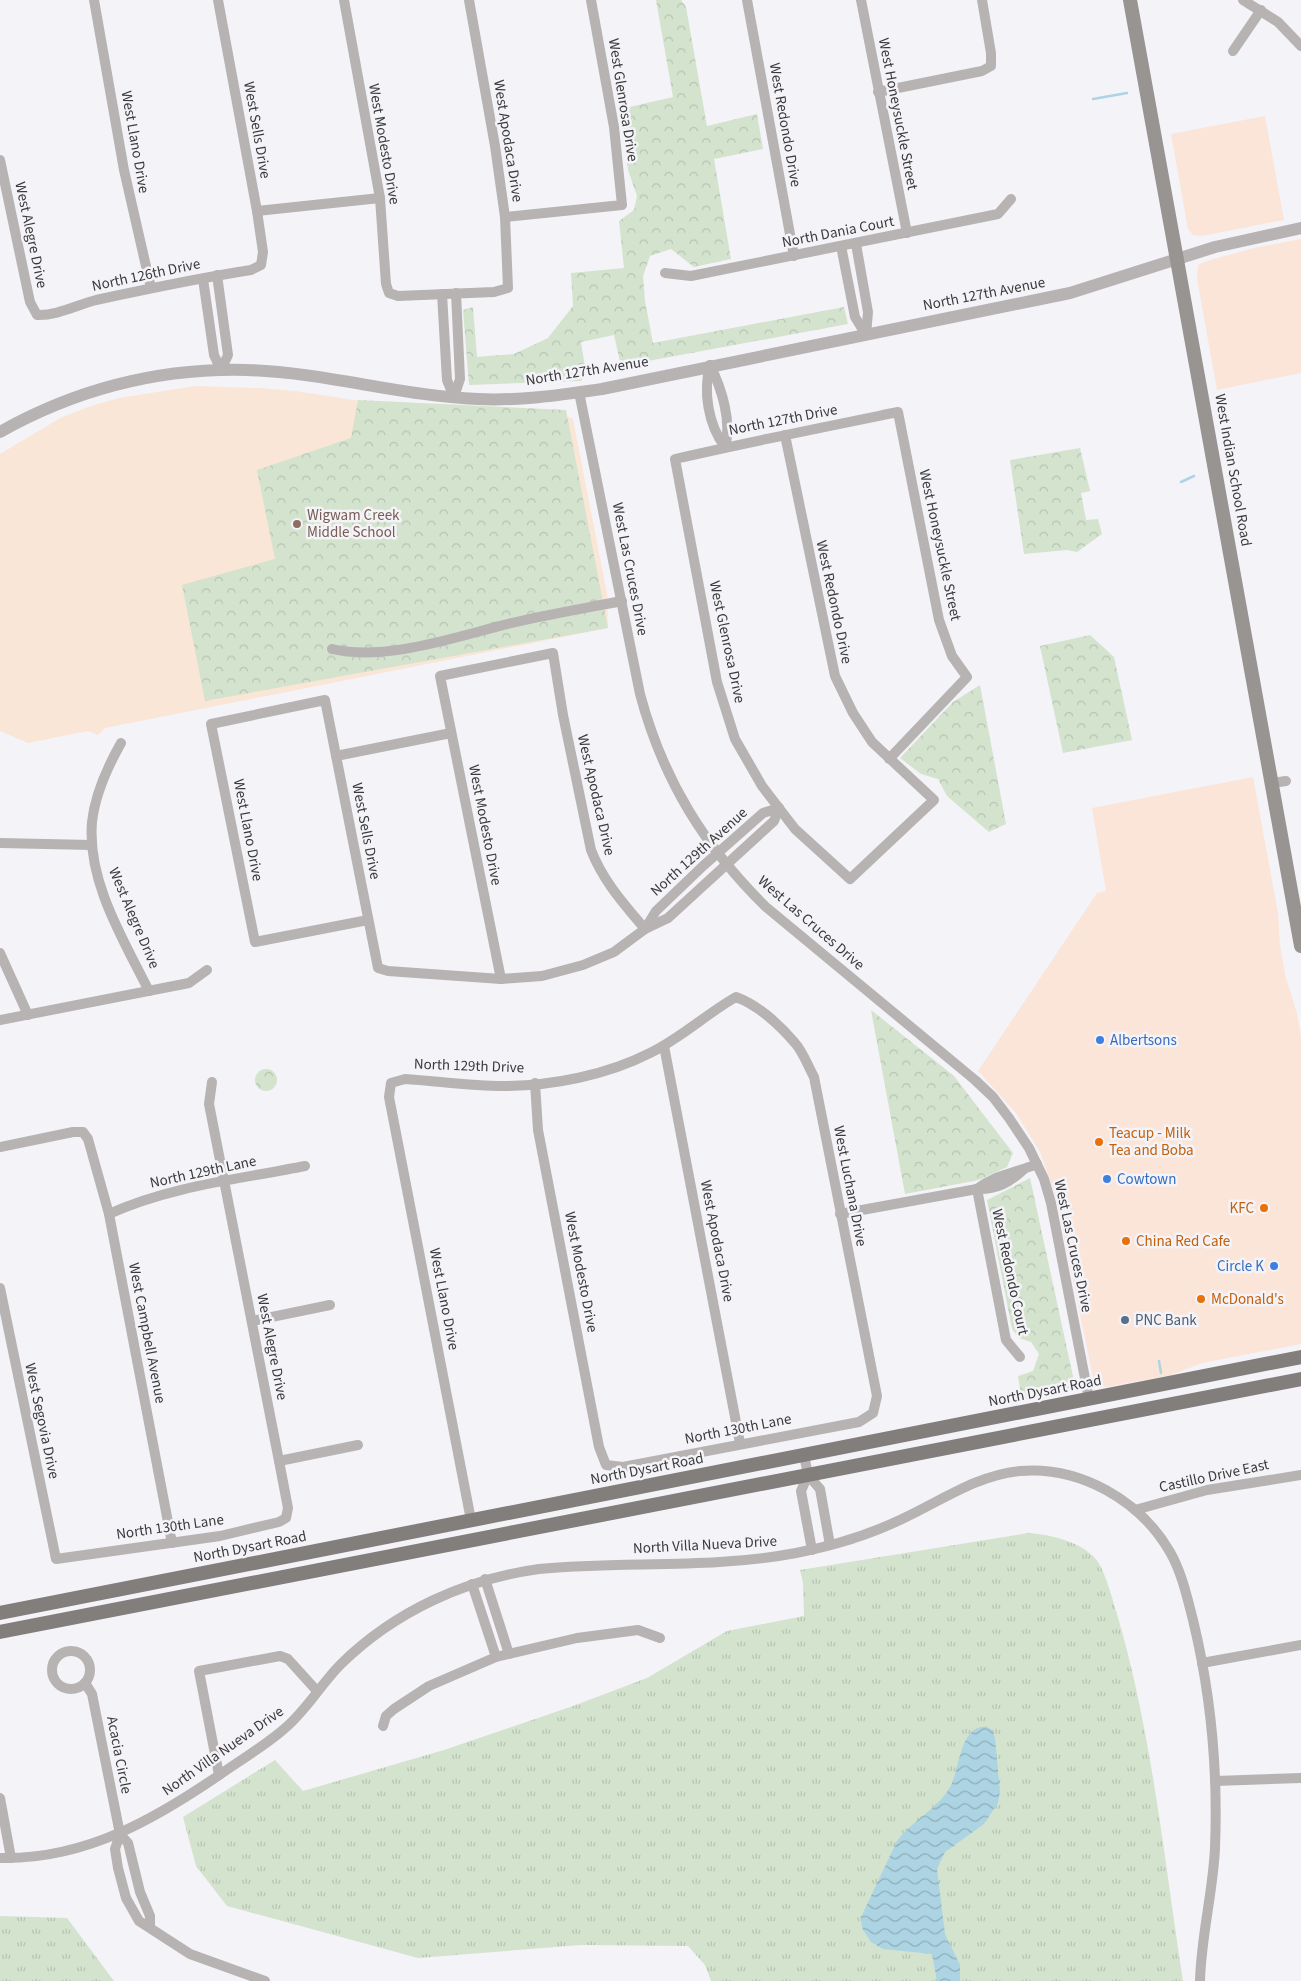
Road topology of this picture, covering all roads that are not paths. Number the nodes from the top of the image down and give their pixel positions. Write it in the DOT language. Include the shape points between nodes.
graph roads {
  1 [pos="94,0"];
  2 [pos="218,0"];
  3 [pos="344,0"];
  4 [pos="469,0"];
  5 [pos="591,0"];
  6 [pos="747,0"];
  7 [pos="861,0"];
  8 [pos="982,0"];
  9 [pos="1130,0"];
  10 [pos="1243,0"];
  11 [pos="1261,10"];
  12 [pos="1301,46"];
  13 [pos="1233,51"];
  14 [pos="878,92"];
  15 [pos="0,160"];
  16 [pos="380,198"];
  17 [pos="1011,200"];
  18 [pos="256,211"];
  19 [pos="505,217"];
  20 [pos="1301,228"];
  21 [pos="907,234"];
  22 [pos="856,244"];
  23 [pos="841,246"];
  24 [pos="794,256"];
  25 [pos="1179,260"];
  26 [pos="261,265"];
  27 [pos="665,273"];
  28 [pos="217,276"];
  29 [pos="202,279"];
  30 [pos="151,288"];
  31 [pos="456,293"];
  32 [pos="442,294"];
  33 [pos="37,315"];
  34 [pos="866,335"];
  35 [pos="710,365"];
  36 [pos="221,370"];
  37 [pos="579,392"];
  38 [pos="454,397"];
  39 [pos="898,412"];
  40 [pos="0,432"];
  41 [pos="786,435"];
  42 [pos="725,447"];
  43 [pos="674,459"];
  44 [pos="622,601"];
  45 [pos="332,649"];
  46 [pos="553,653"];
  47 [pos="325,700"];
  48 [pos="451,733"];
  49 [pos="121,743"];
  50 [pos="336,756"];
  51 [pos="889,759"];
  52 [pos="779,808"];
  53 [pos="0,843"];
  54 [pos="92,845"];
  55 [pos="717,854"];
  56 [pos="726,864"];
  57 [pos="850,879"];
  58 [pos="368,920"];
  59 [pos="645,929"];
  60 [pos="1301,946"];
  61 [pos="0,953"];
  62 [pos="378,968"];
  63 [pos="207,970"];
  64 [pos="501,979"];
  65 [pos="149,991"];
  66 [pos="736,998"];
  67 [pos="28,1014"];
  68 [pos="0,1020"];
  69 [pos="664,1046"];
  70 [pos="212,1082"];
  71 [pos="390,1083"];
  72 [pos="535,1083"];
  73 [pos="0,1147"];
  74 [pos="1037,1164"];
  75 [pos="305,1166"];
  76 [pos="224,1182"];
  77 [pos="978,1189"];
  78 [pos="109,1214"];
  79 [pos="840,1214"];
  80 [pos="0,1288"];
  81 [pos="330,1305"];
  82 [pos="3,1321"];
  83 [pos="252,1321"];
  84 [pos="4,1334"];
  85 [pos="1020,1358"];
  86 [pos="1301,1358"];
  87 [pos="1301,1379"];
  88 [pos="1089,1399"];
  89 [pos="873,1413"];
  90 [pos="1094,1419"];
  91 [pos="740,1443"];
  92 [pos="358,1445"];
  93 [pos="804,1454"];
  94 [pos="279,1461"];
  95 [pos="606,1465"];
  96 [pos="808,1475"];
  97 [pos="1301,1475"];
  98 [pos="1135,1510"];
  99 [pos="286,1518"];
  100 [pos="471,1520"];
  101 [pos="172,1543"];
  102 [pos="830,1545"];
  103 [pos="812,1550"];
  104 [pos="56,1559"];
  105 [pos="485,1580"];
  106 [pos="472,1584"];
  107 [pos="0,1612"];
  108 [pos="0,1632"];
  109 [pos="660,1638"];
  110 [pos="1301,1645"];
  111 [pos="509,1654"];
  112 [pos="496,1657"];
  113 [pos="1202,1663"];
  114 [pos="85,1682"];
  115 [pos="317,1691"];
  116 [pos="383,1726"];
  117 [pos="219,1775"];
  118 [pos="1301,1778"];
  119 [pos="1215,1781"];
  120 [pos="0,1798"];
  121 [pos="120,1834"];
  122 [pos="0,1858"];
  123 [pos="11,1858"];
  124 [pos="150,1926"];
  125 [pos="265,1981"];
  126 [pos="1200,1981"];
  1 -- 30 [label="street, West Llano Drive" via="124,170"];
  2 -- 18 [label="street, West Sells Drive"];
  3 -- 16 [label="street, West Modesto Drive"];
  4 -- 19 [label="street, West Apodaca Drive"];
  5 -- 19 [label="street, West Glenrosa Drive" via="614,126 622,205"];
  6 -- 24 [label="street, West Redondo Drive"];
  7 -- 14 [label="street, West Honeysuckle Street"];
  8 -- 14 [label="street" via="991,66 982,71"];
  9 -- 25 [label="main road, West Indian School Road"];
  10 -- 11 [label="street"];
  11 -- 12 [label="street"];
  11 -- 13 [label="street"];
  14 -- 21 [label="street, West Honeysuckle Street"];
  15 -- 33 [label="street, West Alegre Drive" via="28,294"];
  16 -- 18 [label="street"];
  16 -- 32 [label="street, West Modesto Drive" via="389,293 398,296"];
  17 -- 21 [label="street, North Dania Court" via="998,214"];
  18 -- 26 [label="street, West Sells Drive" via="263,252"];
  19 -- 31 [label="street, West Apodaca Drive" via="508,288 494,292"];
  20 -- 25 [label="street, North 127th Avenue" via="1215,247"];
  21 -- 22 [label="street, North Dania Court"];
  22 -- 23 [label="street, North Dania Court"];
  22 -- 34 [label="street" via="868,312"];
  23 -- 24 [label="street, North Dania Court"];
  23 -- 34 [label="street" via="855,318"];
  24 -- 27 [label="street, North Dania Court" via="692,276"];
  25 -- 34 [label="street, North 127th Avenue" via="1090,288"];
  25 -- 60 [label="main road, West Indian School Road" via="1279,782"];
  26 -- 28 [label="street, North 126th Drive"];
  28 -- 29 [label="street, North 126th Drive"];
  28 -- 36 [label="street" via="228,355"];
  29 -- 30 [label="street, North 126th Drive"];
  29 -- 36 [label="street" via="214,355"];
  30 -- 33 [label="street, North 126th Drive"];
  31 -- 32 [label="street"];
  31 -- 38 [label="street" via="460,379"];
  32 -- 38 [label="street" via="447,380"];
  34 -- 35 [label="street, North 127th Avenue"];
  35 -- 37 [label="street, North 127th Avenue"];
  35 -- 42 [label="street" via="707,391 715,434"];
  36 -- 38 [label="street, North 127th Avenue" via="304,375"];
  36 -- 40 [label="street, North 127th Avenue" via="155,376 100,389 45,409"];
  37 -- 38 [label="street, North 127th Avenue" via="511,399"];
  37 -- 44 [label="street, West Las Cruces Drive"];
  39 -- 41 [label="street, North 127th Drive"];
  39 -- 51 [label="street, West Honeysuckle Street" via="939,620 952,656 967,677"];
  41 -- 42 [label="street, North 127th Drive"];
  41 -- 51 [label="street, West Redondo Drive" via="835,676 853,713 872,742"];
  42 -- 43 [label="street, North 127th Drive"];
  43 -- 52 [label="street, West Glenrosa Drive" via="717,682 735,739 762,786"];
  44 -- 45 [label="street" via="377,652"];
  44 -- 55 [label="street, West Las Cruces Drive" via="640,694 659,754 677,792"];
  46 -- 48 [label="street, West Modesto Drive" via="440,676"];
  46 -- 59 [label="street, West Apodaca Drive" via="591,850 612,891"];
  47 -- 50 [label="street, West Sells Drive"];
  47 -- 58 [label="street, West Llano Drive" via="211,724 254,942"];
  48 -- 50 [label="street"];
  48 -- 64 [label="street, West Modesto Drive"];
  49 -- 54 [label="street, West Alegre Drive" via="110,762 97,800 92,820"];
  50 -- 58 [label="street, West Sells Drive"];
  51 -- 57 [label="street, West Redondo Drive" via="934,800"];
  52 -- 55 [label="street, North 129th Avenue" via="763,813"];
  52 -- 56 [label="street, North 129th Avenue" via="774,821"];
  52 -- 57 [label="street, West Glenrosa Drive" via="795,829"];
  53 -- 54 [label="street"];
  54 -- 65 [label="street, West Alegre Drive" via="104,894"];
  55 -- 56 [label="street, West Las Cruces Drive"];
  55 -- 59 [label="street, North 129th Avenue" via="656,911"];
  56 -- 59 [label="street, North 129th Avenue" via="668,918"];
  56 -- 74 [label="street, West Las Cruces Drive" via="766,907 993,1097"];
  58 -- 62 [label="street, West Sells Drive"];
  59 -- 64 [label="street, North 129th Avenue" via="614,952 583,965 542,976"];
  61 -- 67 [label="street"];
  62 -- 64 [label="street, North 129th Avenue"];
  63 -- 65 [label="street" via="189,983"];
  65 -- 67 [label="street"];
  66 -- 69 [label="street, North 129th Drive"];
  66 -- 79 [label="street, West Luchana Drive" via="747,1001 767,1016 796,1044 814,1077"];
  67 -- 68 [label="street"];
  69 -- 72 [label="street, North 129th Drive" via="629,1063"];
  69 -- 91 [label="street, West Apodaca Drive"];
  70 -- 76 [label="street, West Alegre Drive" via="209,1104"];
  71 -- 72 [label="street, North 129th Drive" via="405,1079 504,1086"];
  71 -- 100 [label="street, West Llano Drive" via="389,1097"];
  72 -- 95 [label="street, West Modesto Drive" via="538,1130 599,1447"];
  73 -- 78 [label="street, West Campbell Avenue" via="82,1132 88,1139"];
  74 -- 77 [label="street" via="1007,1172 991,1190"];
  74 -- 88 [label="street, West Las Cruces Drive" via="1051,1203"];
  75 -- 76 [label="street, North 129th Lane"];
  76 -- 78 [label="street, North 129th Lane" via="162,1194"];
  76 -- 83 [label="street, West Alegre Drive"];
  77 -- 79 [label="street"];
  77 -- 85 [label="street, West Redondo Court" via="1006,1340"];
  78 -- 101 [label="street, West Campbell Avenue"];
  79 -- 89 [label="street, West Luchana Drive" via="877,1396"];
  80 -- 82 [label="street, West Segovia Drive"];
  81 -- 83 [label="street"];
  82 -- 84 [label="street, West Segovia Drive"];
  83 -- 94 [label="street, West Alegre Drive"];
  84 -- 104 [label="street, West Segovia Drive"];
  86 -- 88 [label="main road, North Dysart Road"];
  87 -- 90 [label="main road"];
  88 -- 90 [label="main road"];
  88 -- 93 [label="main road, North Dysart Road"];
  89 -- 91 [label="street, North 130th Lane" via="859,1422"];
  90 -- 96 [label="main road"];
  91 -- 95 [label="street, North 130th Lane" via="622,1467"];
  92 -- 94 [label="street"];
  93 -- 96 [label="street"];
  93 -- 100 [label="main road, North Dysart Road"];
  94 -- 99 [label="street, West Alegre Drive" via="288,1508"];
  96 -- 102 [label="street" via="820,1489"];
  96 -- 103 [label="street" via="801,1491"];
  96 -- 108 [label="main road"];
  97 -- 98 [label="street, Castillo Drive East" via="1208,1490"];
  98 -- 102 [label="street, North Villa Nueva Drive" via="1106,1490 1070,1475 1019,1471 982,1479 898,1522"];
  98 -- 113 [label="street, North Villa Nueva Drive" via="1164,1541 1178,1568"];
  99 -- 101 [label="street, North 130th Lane" via="220,1536"];
  100 -- 107 [label="main road, North Dysart Road"];
  101 -- 104 [label="street, North 130th Lane"];
  102 -- 103 [label="street, North Villa Nueva Drive"];
  103 -- 105 [label="street, North Villa Nueva Drive" via="719,1562 539,1568"];
  105 -- 106 [label="street, North Villa Nueva Drive"];
  105 -- 111 [label="street"];
  106 -- 112 [label="street"];
  106 -- 115 [label="street, North Villa Nueva Drive" via="432,1601 377,1634 341,1664"];
  109 -- 111 [label="street" via="638,1630 577,1638"];
  110 -- 113 [label="street"];
  111 -- 112 [label="street"];
  112 -- 116 [label="street" via="430,1686 394,1709 386,1716"];
  113 -- 119 [label="street, North Villa Nueva Drive"];
  114 -- 121 [label="street, Acacia Circle" via="92,1694"];
  115 -- 117 [label="street, North Villa Nueva Drive" via="284,1730"];
  115 -- 117 [label="street" via="288,1659 280,1656 199,1671"];
  117 -- 121 [label="street, North Villa Nueva Drive" via="164,1811"];
  118 -- 119 [label="street"];
  119 -- 126 [label="street, North Villa Nueva Drive" via="1213,1867"];
  120 -- 123 [label="street"];
  121 -- 123 [label="street, North Villa Nueva Drive" via="73,1850"];
  121 -- 124 [label="street" via="128,1843 140,1892 150,1916"];
  121 -- 124 [label="street" via="115,1849 126,1898 139,1920"];
  122 -- 123 [label="street, North Villa Nueva Drive"];
  124 -- 125 [label="street" via="190,1954"];
}
